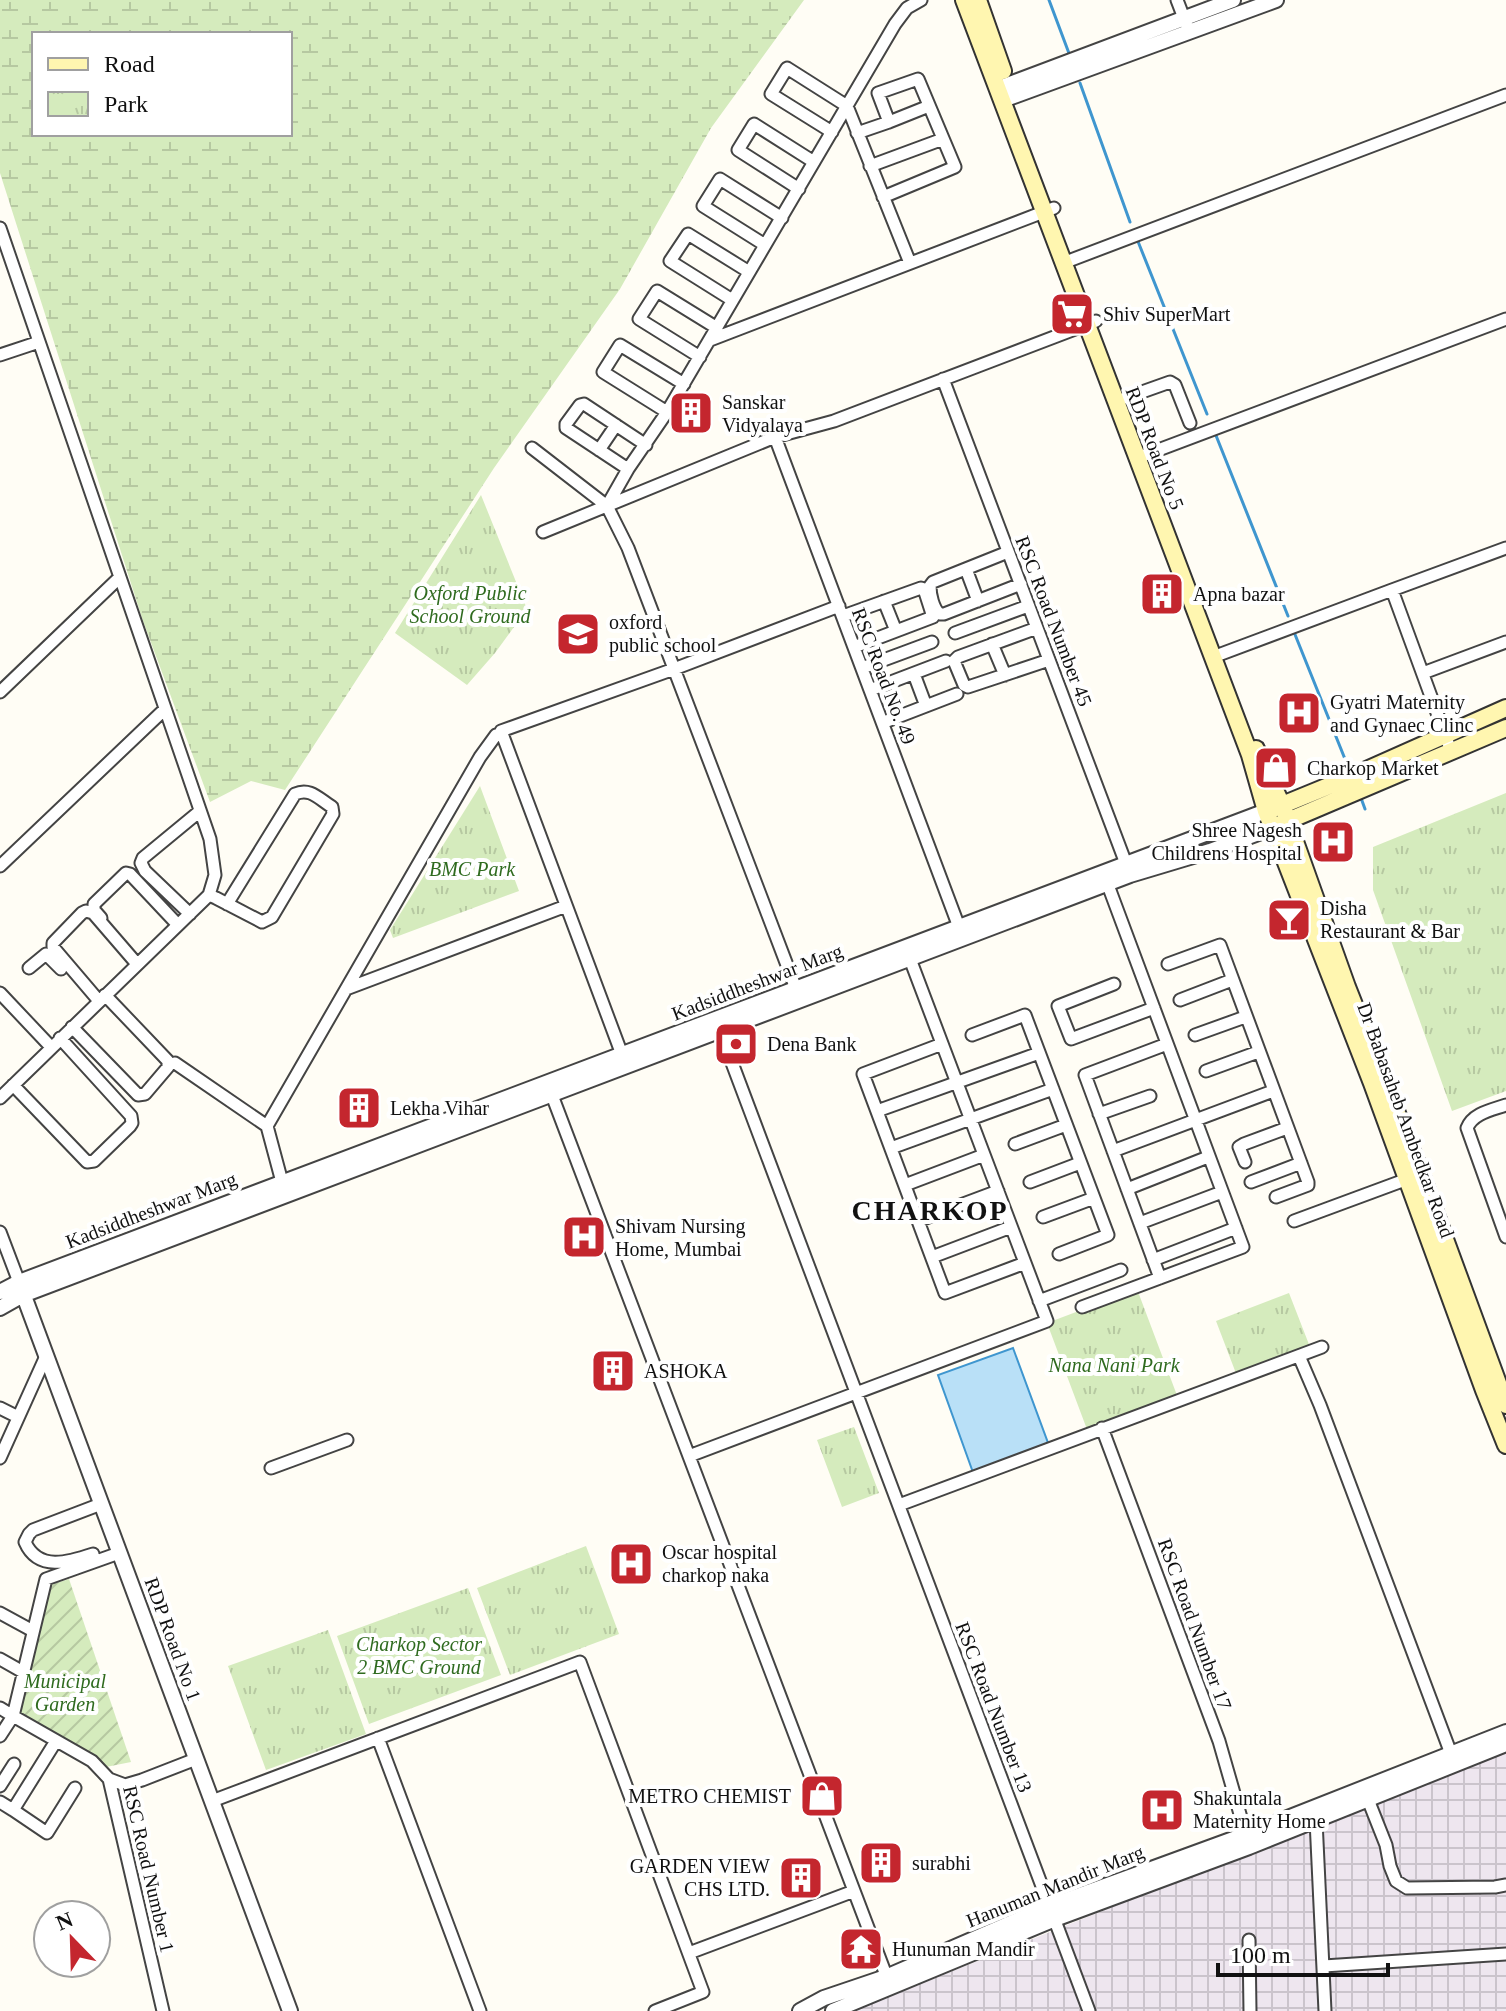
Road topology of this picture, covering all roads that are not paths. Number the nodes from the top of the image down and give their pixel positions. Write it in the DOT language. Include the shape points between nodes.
graph roads {
  1 [pos="921,0"];
  2 [pos="964,0"];
  3 [pos="978,0"];
  4 [pos="1177,0"];
  5 [pos="1233,0"];
  6 [pos="1276,0"];
  7 [pos="1186,25"];
  8 [pos="1005,92"];
  9 [pos="1506,95"];
  10 [pos="847,106"];
  11 [pos="929,106"];
  12 [pos="889,122"];
  13 [pos="832,132"];
  14 [pos="857,133"];
  15 [pos="943,139"];
  16 [pos="814,162"];
  17 [pos="870,166"];
  18 [pos="799,189"];
  19 [pos="883,197"];
  20 [pos="1049,210"];
  21 [pos="782,218"];
  22 [pos="0,228"];
  23 [pos="765,245"];
  24 [pos="1068,262"];
  25 [pos="910,263"];
  26 [pos="746,270"];
  27 [pos="729,298"];
  28 [pos="1506,319"];
  29 [pos="1092,323"];
  30 [pos="717,328"];
  31 [pos="710,340"];
  32 [pos="39,342"];
  33 [pos="0,355"];
  34 [pos="700,357"];
  35 [pos="943,379"];
  36 [pos="684,384"];
  37 [pos="1125,398"];
  38 [pos="667,412"];
  39 [pos="1190,423"];
  40 [pos="616,425"];
  41 [pos="775,437"];
  42 [pos="646,445"];
  43 [pos="532,448"];
  44 [pos="599,450"];
  45 [pos="1141,457"];
  46 [pos="628,469"];
  47 [pos="607,506"];
  48 [pos="543,532"];
  49 [pos="1506,548"];
  50 [pos="1008,552"];
  51 [pos="966,569"];
  52 [pos="120,577"];
  53 [pos="1021,584"];
  54 [pos="1392,590"];
  55 [pos="884,601"];
  56 [pos="978,601"];
  57 [pos="1028,606"];
  58 [pos="841,611"];
  59 [pos="1037,628"];
  60 [pos="896,631"];
  61 [pos="955,633"];
  62 [pos="932,642"];
  63 [pos="1506,642"];
  64 [pos="992,644"];
  65 [pos="854,647"];
  66 [pos="1221,654"];
  67 [pos="1049,660"];
  68 [pos="946,661"];
  69 [pos="862,668"];
  70 [pos="674,669"];
  71 [pos="1423,673"];
  72 [pos="914,674"];
  73 [pos="1005,675"];
  74 [pos="870,690"];
  75 [pos="0,692"];
  76 [pos="957,694"];
  77 [pos="926,706"];
  78 [pos="1506,708"];
  79 [pos="165,709"];
  80 [pos="887,721"];
  81 [pos="1506,728"];
  82 [pos="1445,734"];
  83 [pos="496,735"];
  84 [pos="1451,751"];
  85 [pos="200,811"];
  86 [pos="1266,811"];
  87 [pos="1281,818"];
  88 [pos="0,866"];
  89 [pos="1128,870"];
  90 [pos="1106,878"];
  91 [pos="209,895"];
  92 [pos="227,904"];
  93 [pos="566,906"];
  94 [pos="190,914"];
  95 [pos="178,925"];
  96 [pos="959,927"];
  97 [pos="908,953"];
  98 [pos="139,962"];
  99 [pos="1168,964"];
  100 [pos="29,968"];
  101 [pos="1232,980"];
  102 [pos="1114,984"];
  103 [pos="346,989"];
  104 [pos="0,993"];
  105 [pos="798,994"];
  106 [pos="1180,1000"];
  107 [pos="99,1001"];
  108 [pos="1154,1008"];
  109 [pos="1245,1017"];
  110 [pos="718,1025"];
  111 [pos="72,1027"];
  112 [pos="972,1035"];
  113 [pos="1195,1035"];
  114 [pos="56,1042"];
  115 [pos="942,1044"];
  116 [pos="1167,1044"];
  117 [pos="1258,1052"];
  118 [pos="1039,1053"];
  119 [pos="624,1060"];
  120 [pos="175,1063"];
  121 [pos="1206,1071"];
  122 [pos="957,1083"];
  123 [pos="13,1085"];
  124 [pos="549,1088"];
  125 [pos="1053,1089"];
  126 [pos="1273,1091"];
  127 [pos="1150,1096"];
  128 [pos="0,1098"];
  129 [pos="1506,1105"];
  130 [pos="877,1111"];
  131 [pos="1099,1114"];
  132 [pos="1195,1119"];
  133 [pos="971,1120"];
  134 [pos="1066,1125"];
  135 [pos="267,1126"];
  136 [pos="1287,1128"];
  137 [pos="1015,1144"];
  138 [pos="891,1148"];
  139 [pos="1113,1151"];
  140 [pos="984,1155"];
  141 [pos="1208,1157"];
  142 [pos="1245,1162"];
  143 [pos="1080,1163"];
  144 [pos="1301,1163"];
  145 [pos="1414,1176"];
  146 [pos="282,1182"];
  147 [pos="1030,1182"];
  148 [pos="1251,1182"];
  149 [pos="905,1185"];
  150 [pos="1127,1189"];
  151 [pos="998,1191"];
  152 [pos="1222,1192"];
  153 [pos="1276,1197"];
  154 [pos="1094,1198"];
  155 [pos="1043,1217"];
  156 [pos="918,1221"];
  157 [pos="1294,1221"];
  158 [pos="1140,1223"];
  159 [pos="1011,1227"];
  160 [pos="1236,1228"];
  161 [pos="0,1232"];
  162 [pos="1506,1237"];
  163 [pos="1059,1254"];
  164 [pos="932,1257"];
  165 [pos="1153,1260"];
  166 [pos="1025,1263"];
  167 [pos="1121,1270"];
  168 [pos="1160,1278"];
  169 [pos="21,1288"];
  170 [pos="0,1292"];
  171 [pos="1039,1301"];
  172 [pos="1082,1307"];
  173 [pos="0,1308"];
  174 [pos="1322,1347"];
  175 [pos="46,1356"];
  176 [pos="1299,1356"];
  177 [pos="1496,1386"];
  178 [pos="856,1393"];
  179 [pos="1506,1405"];
  180 [pos="0,1408"];
  181 [pos="18,1417"];
  182 [pos="1102,1428"];
  183 [pos="347,1440"];
  184 [pos="1506,1445"];
  185 [pos="689,1456"];
  186 [pos="0,1458"];
  187 [pos="271,1468"];
  188 [pos="101,1504"];
  189 [pos="899,1505"];
  190 [pos="119,1553"];
  191 [pos="93,1554"];
  192 [pos="0,1613"];
  193 [pos="33,1631"];
  194 [pos="0,1659"];
  195 [pos="23,1672"];
  196 [pos="0,1708"];
  197 [pos="13,1716"];
  198 [pos="1506,1732"];
  199 [pos="0,1736"];
  200 [pos="378,1738"];
  201 [pos="56,1741"];
  202 [pos="1506,1744"];
  203 [pos="196,1759"];
  204 [pos="1453,1759"];
  205 [pos="14,1764"];
  206 [pos="109,1779"];
  207 [pos="0,1786"];
  208 [pos="75,1788"];
  209 [pos="1366,1795"];
  210 [pos="212,1801"];
  211 [pos="0,1802"];
  212 [pos="13,1810"];
  213 [pos="1314,1815"];
  214 [pos="1248,1841"];
  215 [pos="1506,1885"];
  216 [pos="854,1891"];
  217 [pos="1052,1912"];
  218 [pos="1249,1940"];
  219 [pos="689,1953"];
  220 [pos="1506,1954"];
  221 [pos="1324,1966"];
  222 [pos="888,1982"];
  223 [pos="163,2011"];
  224 [pos="290,2011"];
  225 [pos="480,2011"];
  226 [pos="655,2011"];
  227 [pos="800,2011"];
  228 [pos="833,2011"];
  229 [pos="1089,2011"];
  230 [pos="1250,2011"];
  231 [pos="1325,2011"];
  1 -- 10 [label="street" via="895,24"];
  2 -- 8 [label="main road"];
  3 -- 8 [label="main road"];
  4 -- 7 [label="street"];
  5 -- 7 [label="street"];
  6 -- 7 [label="street"];
  7 -- 8 [label="street"];
  8 -- 20 [label="main road, RDP Road No 5"];
  9 -- 24 [label="street"];
  10 -- 13 [label="street"];
  10 -- 13 [label="street" via="787,68 771,94"];
  10 -- 14 [label="street"];
  11 -- 12 [label="street"];
  11 -- 12 [label="street" via="918,79 878,93"];
  11 -- 15 [label="street"];
  12 -- 14 [label="street"];
  13 -- 16 [label="street"];
  14 -- 17 [label="street"];
  15 -- 17 [label="street"];
  15 -- 19 [label="street" via="955,167"];
  16 -- 18 [label="street"];
  16 -- 18 [label="street" via="754,124 738,150"];
  17 -- 19 [label="street"];
  18 -- 21 [label="street"];
  19 -- 25 [label="street"];
  20 -- 24 [label="main road, RDP Road No 5"];
  20 -- 25 [label="street"];
  21 -- 23 [label="street"];
  21 -- 23 [label="street" via="720,179 703,206"];
  22 -- 32 [label="street"];
  23 -- 30 [label="street"];
  24 -- 29 [label="main road, RDP Road No 5"];
  25 -- 31 [label="street"];
  26 -- 27 [label="street" via="688,234 670,261"];
  28 -- 45 [label="street"];
  29 -- 35 [label="street"];
  29 -- 37 [label="main road, RDP Road No 5"];
  29 -- 45 [label="main road, RDP Road No 5"];
  30 -- 31 [label="street"];
  30 -- 34 [label="street" via="657,291 639,319"];
  31 -- 34 [label="street"];
  32 -- 33 [label="street"];
  32 -- 52 [label="street"];
  34 -- 36 [label="street"];
  35 -- 41 [label="street" via="834,421"];
  35 -- 50 [label="street, RSC Road Number 45"];
  36 -- 38 [label="street"];
  36 -- 38 [label="street" via="620,345 603,372"];
  37 -- 39 [label="street" via="1170,382"];
  37 -- 45 [label="main road, RDP Road No 5"];
  38 -- 42 [label="street"];
  40 -- 42 [label="street"];
  40 -- 44 [label="street"];
  40 -- 44 [label="street" via="584,404 566,424"];
  41 -- 47 [label="street"];
  41 -- 58 [label="street, RSC Road No. 49"];
  42 -- 46 [label="street"];
  43 -- 47 [label="street"];
  44 -- 46 [label="street"];
  45 -- 66 [label="main road, RDP Road No 5"];
  45 -- 86 [label="main road, RDP Road No 5"];
  46 -- 47 [label="street"];
  47 -- 48 [label="street"];
  47 -- 70 [label="street"];
  49 -- 54 [label="street"];
  50 -- 51 [label="street"];
  50 -- 53 [label="street, RSC Road Number 45"];
  51 -- 56 [label="street"];
  51 -- 56 [label="street" via="930,586 937,612"];
  52 -- 75 [label="street"];
  52 -- 79 [label="street"];
  53 -- 56 [label="street"];
  53 -- 57 [label="street, RSC Road Number 45"];
  54 -- 66 [label="street"];
  54 -- 71 [label="street"];
  55 -- 58 [label="street"];
  55 -- 60 [label="street"];
  55 -- 60 [label="street" via="924,589 933,617"];
  57 -- 59 [label="street, RSC Road Number 45"];
  57 -- 61 [label="street"];
  58 -- 65 [label="street, RSC Road No. 49"];
  58 -- 70 [label="street"];
  59 -- 64 [label="street"];
  59 -- 67 [label="street, RSC Road Number 45"];
  60 -- 65 [label="street"];
  62 -- 69 [label="street"];
  63 -- 71 [label="street"];
  64 -- 73 [label="street"];
  64 -- 73 [label="street" via="954,661 964,685"];
  65 -- 69 [label="street, RSC Road No. 49"];
  66 -- 87 [label="main road, RDP Road No 5"];
  67 -- 73 [label="street"];
  67 -- 89 [label="street, RSC Road Number 45"];
  68 -- 72 [label="street"];
  69 -- 74 [label="street, RSC Road No. 49"];
  70 -- 93 [label="street" via="501,731"];
  70 -- 105 [label="street"];
  71 -- 82 [label="street"];
  72 -- 74 [label="street"];
  72 -- 77 [label="street"];
  74 -- 96 [label="street, RSC Road No. 49"];
  76 -- 77 [label="street"];
  77 -- 80 [label="street"];
  78 -- 82 [label="main road, Kadsiddheshwar Marg"];
  79 -- 85 [label="street"];
  79 -- 88 [label="street"];
  81 -- 84 [label="main road, Kadsiddheshwar Marg"];
  82 -- 84 [label="street"];
  82 -- 87 [label="main road, Kadsiddheshwar Marg" via="1353,776"];
  83 -- 103 [label="street"];
  84 -- 87 [label="main road, Kadsiddheshwar Marg"];
  85 -- 91 [label="street" via="215,875"];
  85 -- 94 [label="street" via="141,863"];
  86 -- 87 [label="main road, Kadsiddheshwar Marg"];
  86 -- 89 [label="street, Kadsiddheshwar Marg"];
  87 -- 89 [label="street, Kadsiddheshwar Marg" via="1210,851"];
  87 -- 145 [label="main road, Dr Babasaheb Ambedkar Road"];
  89 -- 90 [label="street, Kadsiddheshwar Marg"];
  90 -- 96 [label="street, Kadsiddheshwar Marg"];
  90 -- 97 [label="street, Kadsiddheshwar Marg"];
  90 -- 108 [label="street"];
  91 -- 92 [label="street"];
  91 -- 94 [label="street"];
  92 -- 92 [label="street" via="262,922 272,917 333,814 332,807 308,791 295,794"];
  93 -- 103 [label="street"];
  93 -- 119 [label="street"];
  94 -- 95 [label="street"];
  95 -- 98 [label="street"];
  95 -- 98 [label="street" via="130,874 124,874 93,907"];
  96 -- 97 [label="street, Kadsiddheshwar Marg"];
  97 -- 105 [label="street, Kadsiddheshwar Marg"];
  97 -- 115 [label="street"];
  98 -- 107 [label="street"];
  98 -- 107 [label="street" via="93,913 82,913 53,947"];
  99 -- 101 [label="street" via="1220,945"];
  100 -- 107 [label="street" via="48,955"];
  101 -- 106 [label="street"];
  101 -- 109 [label="street"];
  102 -- 108 [label="street" via="1058,1006 1071,1039"];
  103 -- 135 [label="street"];
  104 -- 114 [label="street"];
  105 -- 110 [label="street, Kadsiddheshwar Marg"];
  107 -- 111 [label="street"];
  107 -- 111 [label="street" via="168,1061 145,1094 138,1095"];
  108 -- 116 [label="street"];
  109 -- 113 [label="street"];
  109 -- 117 [label="street"];
  110 -- 119 [label="street, Kadsiddheshwar Marg"];
  110 -- 178 [label="street, RSC Road Number 13"];
  111 -- 114 [label="street"];
  112 -- 118 [label="street" via="1025,1015"];
  114 -- 123 [label="street"];
  114 -- 123 [label="street" via="131,1116 130,1126 87,1162"];
  115 -- 122 [label="street"];
  115 -- 130 [label="street" via="863,1074"];
  116 -- 131 [label="street" via="1085,1075"];
  116 -- 132 [label="street"];
  117 -- 121 [label="street"];
  117 -- 126 [label="street"];
  118 -- 122 [label="street"];
  118 -- 125 [label="street"];
  119 -- 124 [label="street, Kadsiddheshwar Marg"];
  120 -- 135 [label="street"];
  122 -- 130 [label="street"];
  122 -- 133 [label="street"];
  123 -- 128 [label="street"];
  124 -- 146 [label="street, Kadsiddheshwar Marg"];
  124 -- 169 [label="street, Kadsiddheshwar Marg"];
  124 -- 185 [label="street"];
  125 -- 133 [label="street"];
  125 -- 134 [label="street"];
  126 -- 132 [label="street"];
  126 -- 136 [label="street"];
  127 -- 131 [label="street"];
  129 -- 162 [label="street" via="1476,1117 1467,1128"];
  130 -- 138 [label="street"];
  131 -- 139 [label="street"];
  132 -- 139 [label="street"];
  132 -- 141 [label="street"];
  133 -- 138 [label="street"];
  133 -- 140 [label="street"];
  134 -- 137 [label="street"];
  134 -- 143 [label="street"];
  135 -- 146 [label="street"];
  136 -- 142 [label="street" via="1239,1147"];
  136 -- 144 [label="street"];
  138 -- 149 [label="street"];
  139 -- 150 [label="street"];
  140 -- 149 [label="street"];
  140 -- 151 [label="street"];
  141 -- 150 [label="street"];
  141 -- 152 [label="street"];
  143 -- 147 [label="street"];
  143 -- 154 [label="street"];
  144 -- 148 [label="street"];
  144 -- 153 [label="street" via="1308,1185"];
  145 -- 157 [label="street"];
  145 -- 177 [label="main road, Dr Babasaheb Ambedkar Road"];
  146 -- 169 [label="street, Kadsiddheshwar Marg"];
  149 -- 156 [label="street"];
  150 -- 158 [label="street"];
  151 -- 156 [label="street"];
  151 -- 159 [label="street"];
  152 -- 158 [label="street"];
  152 -- 160 [label="street"];
  154 -- 155 [label="street"];
  154 -- 163 [label="street" via="1108,1235"];
  156 -- 164 [label="street"];
  158 -- 165 [label="street"];
  159 -- 164 [label="street"];
  159 -- 166 [label="street"];
  160 -- 165 [label="street"];
  160 -- 168 [label="street" via="1243,1247"];
  161 -- 169 [label="street"];
  164 -- 166 [label="street" via="945,1293"];
  165 -- 168 [label="street"];
  166 -- 171 [label="street"];
  167 -- 171 [label="street"];
  168 -- 172 [label="street"];
  169 -- 170 [label="street"];
  169 -- 173 [label="street"];
  169 -- 175 [label="street, RDP Road No 1"];
  171 -- 178 [label="street" via="1047,1321"];
  174 -- 176 [label="street"];
  175 -- 181 [label="street"];
  175 -- 188 [label="street, RDP Road No 1"];
  176 -- 182 [label="street"];
  176 -- 204 [label="street"];
  177 -- 179 [label="main road, Dr Babasaheb Ambedkar Road"];
  177 -- 184 [label="main road, Dr Babasaheb Ambedkar Road"];
  178 -- 185 [label="street"];
  178 -- 189 [label="street, RSC Road Number 13"];
  180 -- 181 [label="street"];
  181 -- 186 [label="street"];
  182 -- 189 [label="street"];
  182 -- 214 [label="street, RSC Road Number 17" via="1219,1741"];
  183 -- 187 [label="street"];
  185 -- 216 [label="street"];
  188 -- 190 [label="street, RDP Road No 1"];
  188 -- 191 [label="street" via="33,1530 25,1542 50,1564"];
  189 -- 217 [label="street, RSC Road Number 13"];
  190 -- 193 [label="street" via="46,1579"];
  190 -- 203 [label="street, RDP Road No 1"];
  192 -- 193 [label="street"];
  193 -- 195 [label="street"];
  194 -- 195 [label="street"];
  195 -- 197 [label="street"];
  196 -- 197 [label="street"];
  197 -- 199 [label="street"];
  197 -- 201 [label="street"];
  198 -- 204 [label="street, Hanuman Mandir Marg"];
  200 -- 210 [label="street"];
  200 -- 219 [label="street" via="580,1662"];
  200 -- 225 [label="street"];
  201 -- 206 [label="street" via="92,1761"];
  201 -- 212 [label="street"];
  202 -- 204 [label="street"];
  203 -- 206 [label="street, RSC Road Number 1" via="125,1785"];
  203 -- 210 [label="street, RDP Road No 1"];
  204 -- 209 [label="street, Hanuman Mandir Marg"];
  205 -- 207 [label="street"];
  206 -- 223 [label="street, RSC Road Number 1"];
  208 -- 212 [label="street" via="47,1833"];
  209 -- 213 [label="street, Hanuman Mandir Marg"];
  209 -- 215 [label="street" via="1396,1881 1407,1888"];
  210 -- 224 [label="street, RDP Road No 1"];
  211 -- 212 [label="street"];
  213 -- 214 [label="street, Hanuman Mandir Marg"];
  213 -- 221 [label="street"];
  214 -- 217 [label="street, Hanuman Mandir Marg"];
  216 -- 219 [label="street"];
  216 -- 222 [label="street"];
  217 -- 222 [label="street, Hanuman Mandir Marg"];
  217 -- 229 [label="street, RSC Road Number 13"];
  218 -- 230 [label="street"];
  219 -- 226 [label="street" via="703,1992"];
  220 -- 221 [label="street"];
  221 -- 231 [label="street"];
  222 -- 227 [label="street, Hanuman Mandir Marg" via="824,1998"];
  222 -- 228 [label="street"];
}
